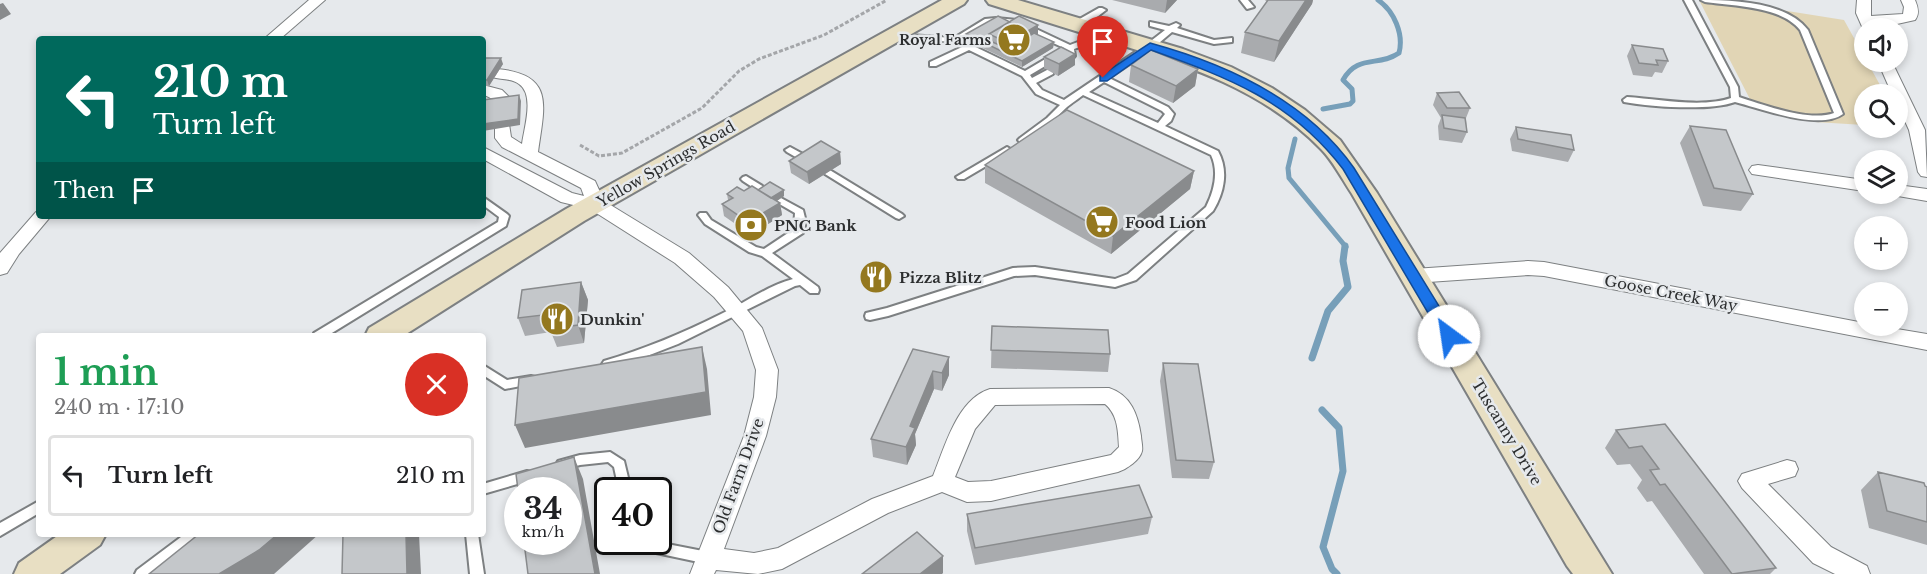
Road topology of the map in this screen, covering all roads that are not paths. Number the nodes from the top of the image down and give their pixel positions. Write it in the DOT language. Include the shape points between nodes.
graph roads {
  1 [pos="318,0"];
  2 [pos="957,0"];
  3 [pos="996,0"];
  4 [pos="1244,0"];
  5 [pos="1688,0"];
  6 [pos="1705,0"];
  7 [pos="1864,0"];
  8 [pos="1908,0"];
  9 [pos="1250,7"];
  10 [pos="1102,10"];
  11 [pos="1865,18"];
  12 [pos="1906,18"];
  13 [pos="1073,25"];
  14 [pos="1162,32"];
  15 [pos="1107,34"];
  16 [pos="275,36"];
  17 [pos="891,36"];
  18 [pos="955,40"];
  19 [pos="1229,40"];
  20 [pos="968,46"];
  21 [pos="1070,48"];
  22 [pos="1066,61"];
  23 [pos="933,64"];
  24 [pos="1050,72"];
  25 [pos="1890,72"];
  26 [pos="497,74"];
  27 [pos="1025,74"];
  28 [pos="1103,78"];
  29 [pos="1031,82"];
  30 [pos="486,91"];
  31 [pos="1083,92"];
  32 [pos="486,96"];
  33 [pos="1735,99"];
  34 [pos="504,100"];
  35 [pos="1627,100"];
  36 [pos="1065,104"];
  37 [pos="1159,127"];
  38 [pos="503,128"];
  39 [pos="790,150"];
  40 [pos="486,154"];
  41 [pos="529,154"];
  42 [pos="809,161"];
  43 [pos="1758,170"];
  44 [pos="828,172"];
  45 [pos="1927,172"];
  46 [pos="961,177"];
  47 [pos="746,179"];
  48 [pos="1854,184"];
  49 [pos="766,192"];
  50 [pos="1908,192"];
  51 [pos="1927,195"];
  52 [pos="779,200"];
  53 [pos="486,202"];
  54 [pos="596,204"];
  55 [pos="703,215"];
  56 [pos="899,216"];
  57 [pos="39,219"];
  58 [pos="765,253"];
  59 [pos="0,268"];
  60 [pos="1414,276"];
  61 [pos="800,281"];
  62 [pos="814,290"];
  63 [pos="739,310"];
  64 [pos="870,316"];
  65 [pos="323,333"];
  66 [pos="385,333"];
  67 [pos="1927,342"];
  68 [pos="601,366"];
  69 [pos="486,371"];
  70 [pos="548,377"];
  71 [pos="1787,470"];
  72 [pos="622,477"];
  73 [pos="942,482"];
  74 [pos="486,488"];
  75 [pos="36,508"];
  76 [pos="0,530"];
  77 [pos="84,537"];
  78 [pos="191,537"];
  79 [pos="472,537"];
  80 [pos="672,554"];
  81 [pos="705,566"];
  82 [pos="32,574"];
  83 [pos="142,574"];
  84 [pos="477,574"];
  85 [pos="1594,574"];
  86 [pos="1858,574"];
  1 -- 16 [label="street"];
  2 -- 17 [label="street, Yellow Springs Road"];
  3 -- 13 [label="street, Tuscanny Drive"];
  4 -- 9 [label="lane"];
  5 -- 33 [label="lane" via="1734,87"];
  6 -- 33 [label="lane" via="1779,12 1797,20 1839,114 1808,116"];
  7 -- 11 [label="street"];
  8 -- 12 [label="street" via="1910,17"];
  10 -- 13 [label="lane"];
  13 -- 15 [label="street, Tuscanny Drive"];
  14 -- 15 [label="street, Tuscanny Drive"];
  14 -- 19 [label="lane" via="1215,42"];
  14 -- 28 [label="lane"];
  14 -- 60 [label="street, Tuscanny Drive" via="1223,72 1264,93 1316,131 1348,168"];
  15 -- 21 [label="lane"];
  17 -- 18 [label="lane"];
  17 -- 54 [label="street, Yellow Springs Road"];
  18 -- 20 [label="lane"];
  18 -- 21 [label="lane" via="996,20 1014,22"];
  20 -- 23 [label="lane"];
  20 -- 27 [label="lane"];
  21 -- 22 [label="lane" via="1071,56"];
  21 -- 27 [label="lane"];
  24 -- 29 [label="lane"];
  25 -- 45 [label="street" via="1917,130"];
  26 -- 41 [label="street" via="520,75 531,82 535,93"];
  27 -- 29 [label="lane"];
  28 -- 31 [label="lane"];
  28 -- 37 [label="lane" via="1165,109 1170,114"];
  29 -- 36 [label="lane" via="1039,92"];
  30 -- 34 [label="street"];
  31 -- 36 [label="lane"];
  31 -- 37 [label="lane"];
  32 -- 34 [label="lane"];
  33 -- 35 [label="lane" via="1727,104"];
  36 -- 46 [label="lane" via="1050,120 1000,156"];
  37 -- 64 [label="lane" via="1215,153 1220,162 1217,195 1210,209 1131,277 1115,283 1035,271 1013,272"];
  38 -- 41 [label="street" via="503,138 508,143"];
  39 -- 42 [label="lane"];
  40 -- 54 [label="street" via="567,198"];
  41 -- 54 [label="street" via="589,185"];
  43 -- 48 [label="street"];
  44 -- 56 [label="lane"];
  47 -- 49 [label="lane"];
  50 -- 51 [label="street"];
  52 -- 58 [label="lane" via="800,212 799,231"];
  53 -- 65 [label="lane" via="504,216 503,224"];
  54 -- 63 [label="street, Old Farm Drive" via="682,258"];
  54 -- 66 [label="street, Yellow Springs Road"];
  55 -- 58 [label="lane" via="753,250"];
  57 -- 59 [label="street"];
  58 -- 61 [label="lane"];
  60 -- 67 [label="street, Goose Creek Way" via="1544,269"];
  60 -- 85 [label="street, Tuscanny Drive"];
  61 -- 62 [label="lane"];
  61 -- 63 [label="lane" via="783,285"];
  63 -- 68 [label="lane" via="668,343"];
  63 -- 81 [label="street, Old Farm Drive" via="760,346 767,370 765,397 755,436"];
  69 -- 70 [label="lane" via="505,385"];
  71 -- 86 [label="street" via="1750,481 1822,555"];
  72 -- 74 [label="lane" via="620,465 610,458 580,460"];
  73 -- 73 [label="street" via="970,418 990,397 1109,396 1125,410 1131,450 1118,463 991,491 967,492"];
  73 -- 81 [label="street" via="880,506 782,558 754,564"];
  75 -- 76 [label="lane"];
  77 -- 82 [label="street"];
  78 -- 83 [label="lane"];
  79 -- 84 [label="lane"];
  80 -- 81 [label="lane"];
}
